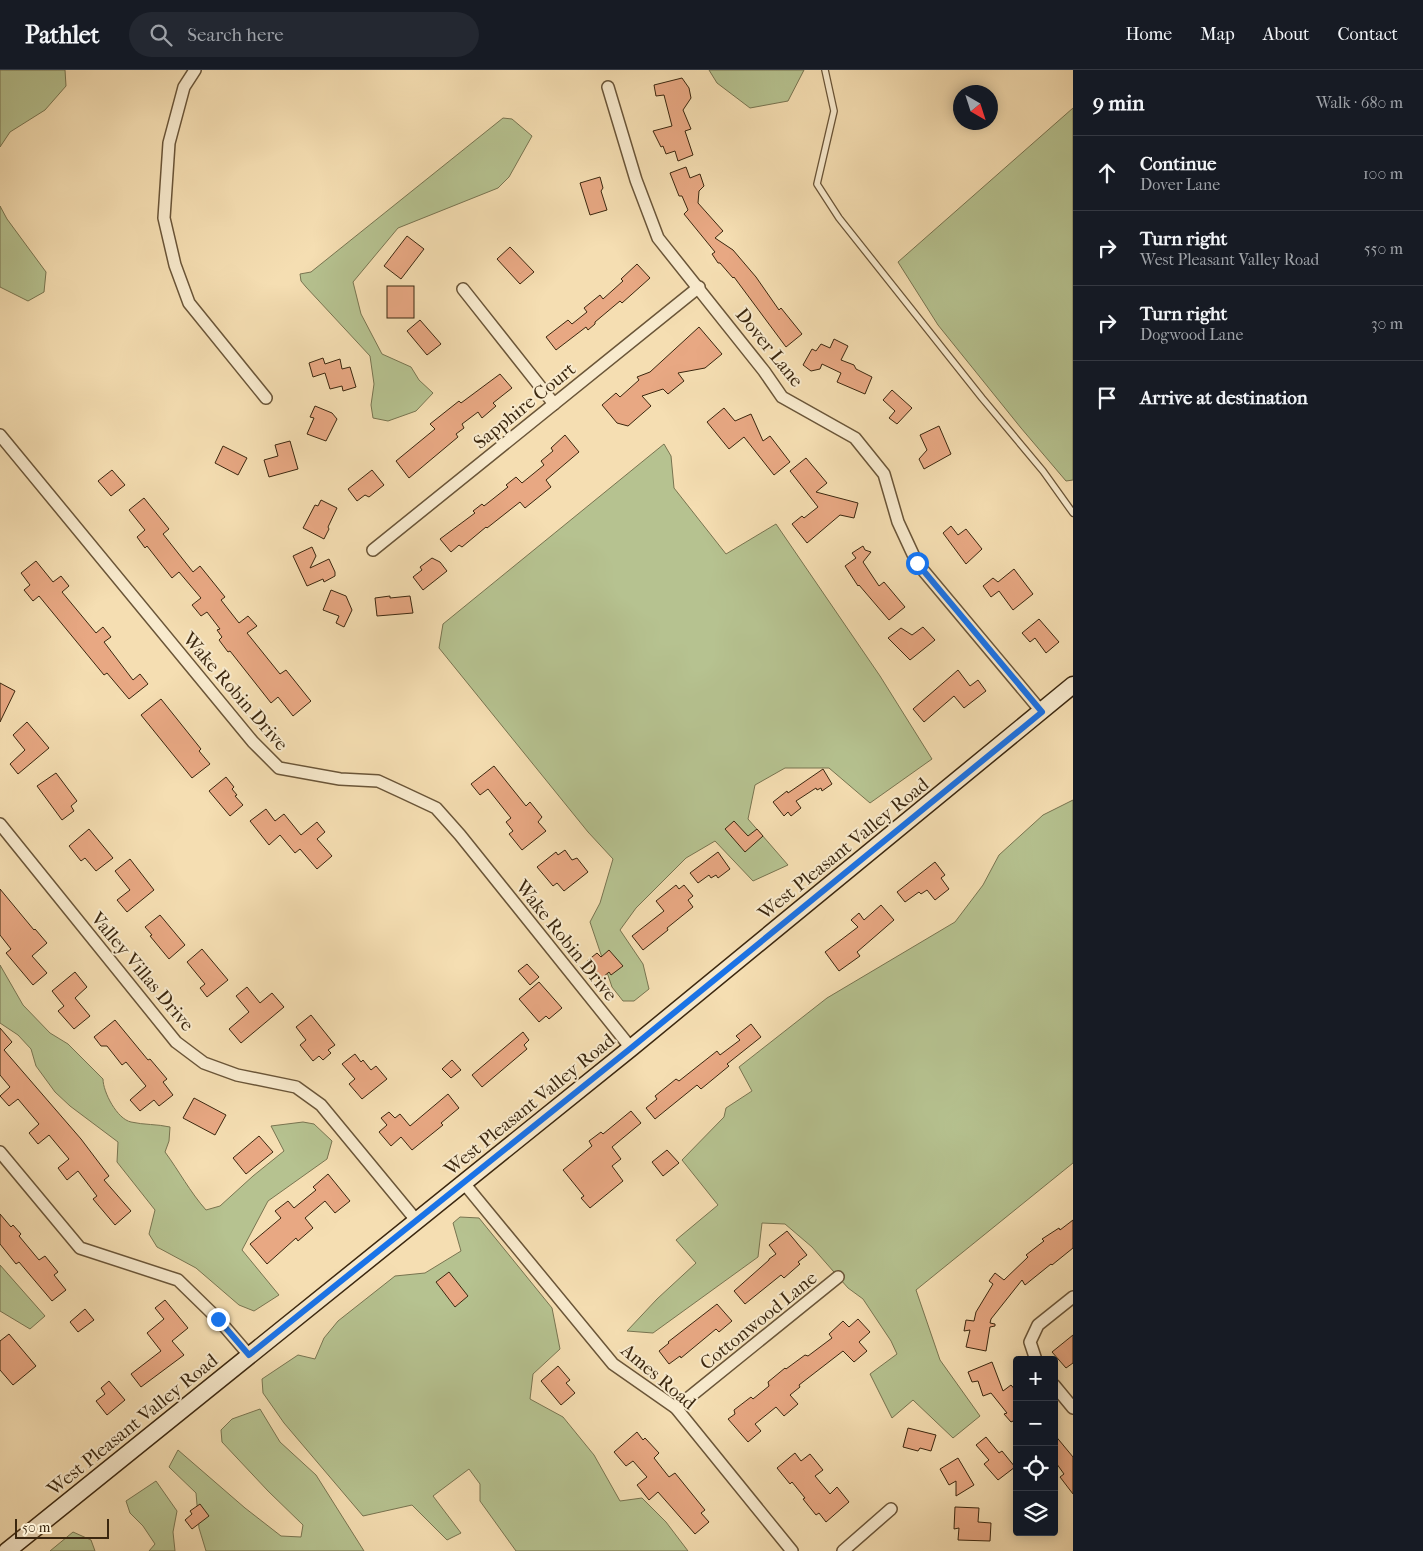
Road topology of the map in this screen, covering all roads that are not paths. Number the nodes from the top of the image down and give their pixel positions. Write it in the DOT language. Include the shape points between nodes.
graph roads {
  1 [pos="195,70"];
  2 [pos="825,70"];
  3 [pos="608,87"];
  4 [pos="699,287"];
  5 [pos="463,289"];
  6 [pos="266,398"];
  7 [pos="554,404"];
  8 [pos="0,435"];
  9 [pos="1073,513"];
  10 [pos="373,550"];
  11 [pos="1073,685"];
  12 [pos="1042,712"];
  13 [pos="0,824"];
  14 [pos="631,1048"];
  15 [pos="0,1152"];
  16 [pos="464,1182"];
  17 [pos="416,1220"];
  18 [pos="838,1278"];
  19 [pos="1073,1297"];
  20 [pos="249,1355"];
  21 [pos="1035,1356"];
  22 [pos="1058,1390"];
  23 [pos="676,1408"];
  24 [pos="1073,1408"];
  25 [pos="891,1509"];
  26 [pos="7,1551"];
  27 [pos="792,1551"];
  28 [pos="842,1551"];
  1 -- 6 [label="street" via="184,87 169,143 164,218 174,265 188,303"];
  2 -- 9 [label="lane" via="834,111 817,184 839,218 1043,471"];
  3 -- 4 [label="street, Dover Lane" via="636,180 658,238"];
  4 -- 7 [label="street, Sapphire Court"];
  4 -- 12 [label="street, Dover Lane" via="782,397 855,438 884,474 898,522 917,563"];
  5 -- 7 [label="street"];
  7 -- 10 [label="street, Sapphire Court"];
  8 -- 14 [label="street, Wake Robin Drive" via="253,742 279,768 340,779 378,781 436,808"];
  11 -- 12 [label="main road, West Pleasant Valley Road"];
  12 -- 14 [label="main road, West Pleasant Valley Road"];
  13 -- 17 [label="street, Valley Villas Drive" via="176,1042 204,1063 237,1075 296,1088 321,1105"];
  14 -- 16 [label="main road, West Pleasant Valley Road"];
  15 -- 20 [label="street" via="80,1248 178,1280"];
  16 -- 17 [label="main road, West Pleasant Valley Road"];
  16 -- 23 [label="street, Ames Road" via="613,1364"];
  17 -- 20 [label="main road, West Pleasant Valley Road"];
  18 -- 23 [label="street, Cottonwood Lane"];
  19 -- 21 [label="street" via="1038,1325 1030,1342"];
  20 -- 26 [label="main road, West Pleasant Valley Road"];
  22 -- 24 [label="street"];
  23 -- 27 [label="street, Ames Road"];
  25 -- 28 [label="street"];
}
